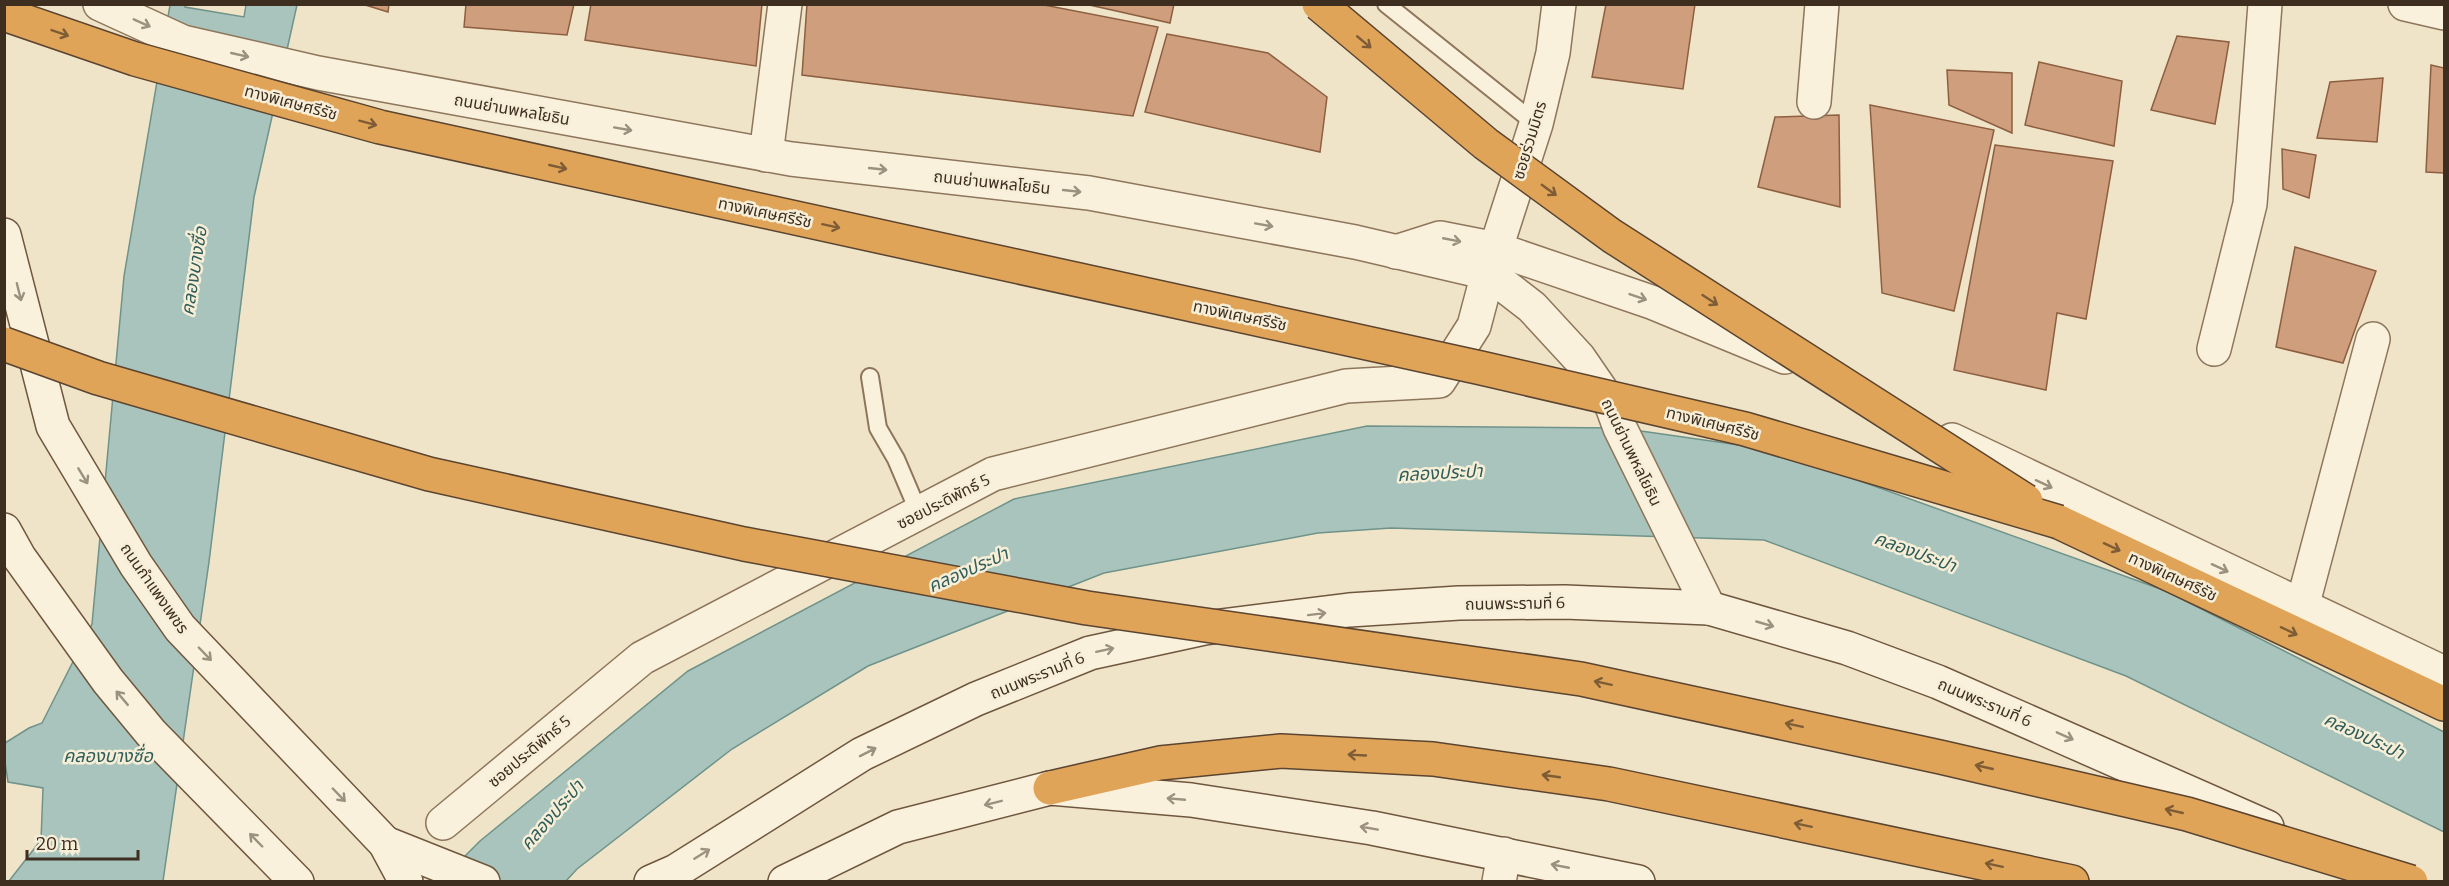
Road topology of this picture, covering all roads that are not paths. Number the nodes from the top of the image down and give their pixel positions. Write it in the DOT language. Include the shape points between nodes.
graph roads {
  1 [pos="100,4"];
  2 [pos="785,4"];
  3 [pos="1319,4"];
  4 [pos="1386,4"];
  5 [pos="1560,4"];
  6 [pos="1822,4"];
  7 [pos="2265,4"];
  8 [pos="2405,4"];
  9 [pos="2445,13"];
  10 [pos="4,14"];
  11 [pos="1814,102"];
  12 [pos="1536,124"];
  13 [pos="766,155"];
  14 [pos="4,235"];
  15 [pos="1492,261"];
  16 [pos="2373,339"];
  17 [pos="4,344"];
  18 [pos="2214,350"];
  19 [pos="870,377"];
  20 [pos="919,513"];
  21 [pos="2059,522"];
  22 [pos="12,544"];
  23 [pos="2302,607"];
  24 [pos="1709,608"];
  25 [pos="2445,673"];
  26 [pos="2445,704"];
  27 [pos="1050,788"];
  28 [pos="443,823"];
  29 [pos="385,843"];
  30 [pos="1501,868"];
  31 [pos="297,882"];
  32 [pos="406,882"];
  33 [pos="483,882"];
  34 [pos="651,882"];
  35 [pos="785,882"];
  36 [pos="1638,882"];
  37 [pos="2072,882"];
  38 [pos="2385,882"];
  39 [pos="2411,882"];
  1 -- 13 [label="street, ถนนย่านพหลโยธิน, one-way" via="183,42 318,73"];
  2 -- 13 [label="street"];
  3 -- 21 [label="highway, one-way, bridge" via="1486,144 1612,236"];
  4 -- 12 [label="lane"];
  5 -- 12 [label="street, ซอยร่วมมิตร"];
  6 -- 11 [label="street"];
  7 -- 18 [label="street" via="2250,204"];
  8 -- 9 [label="street"];
  10 -- 21 [label="highway, ทางพิเศษศรีรัช, one-way, bridge" via="135,59 380,127 1745,429"];
  12 -- 15 [label="street, ซอยร่วมมิตร"];
  13 -- 15 [label="street, ถนนย่านพหลโยธิน, one-way" via="1089,193 1396,252"];
  14 -- 29 [label="street, ถนนกำแพงเพชร, one-way" via="53,426 136,565 180,628"];
  15 -- 20 [label="street, ซอยประดิพัทธ์ 5" via="1474,326 1439,381 1346,386 993,474"];
  15 -- 23 [label="street, one-way" via="1654,303 1819,371 1971,450"];
  15 -- 24 [label="street, ถนนย่านพหลโยธิน" via="1579,358 1612,406"];
  16 -- 23 [label="street"];
  39 -- 17 [label="highway, one-way, bridge" via="2187,814 1581,679 1087,608 732,542 429,474 98,378"];
  19 -- 20 [label="lane" via="878,428"];
  20 -- 28 [label="street, ซอยประดิพัทธ์ 5" via="642,658"];
  21 -- 26 [label="highway, ทางพิเศษศรีรัช, one-way"];
  31 -- 22 [label="street, one-way" via="151,733 108,681"];
  23 -- 25 [label="street"];
  34 -- 24 [label="street, ถนนพระรามที่ 6, one-way" via="676,871 862,754 976,699 1090,653 1205,628 1349,610 1565,602"];
  24 -- 38 [label="street, ถนนพระรามที่ 6, one-way" via="1847,648 1938,682"];
  30 -- 27 [label="street, one-way" via="1372,828 1191,800"];
  27 -- 35 [label="street, one-way" via="898,827"];
  37 -- 27 [label="highway, one-way" via="1609,784 1433,759 1281,751 1160,763"];
  29 -- 32 [label="street, ถนนกำแพงเพชร"];
  29 -- 33 [label="street"];
  36 -- 30 [label="street, one-way"];
}
